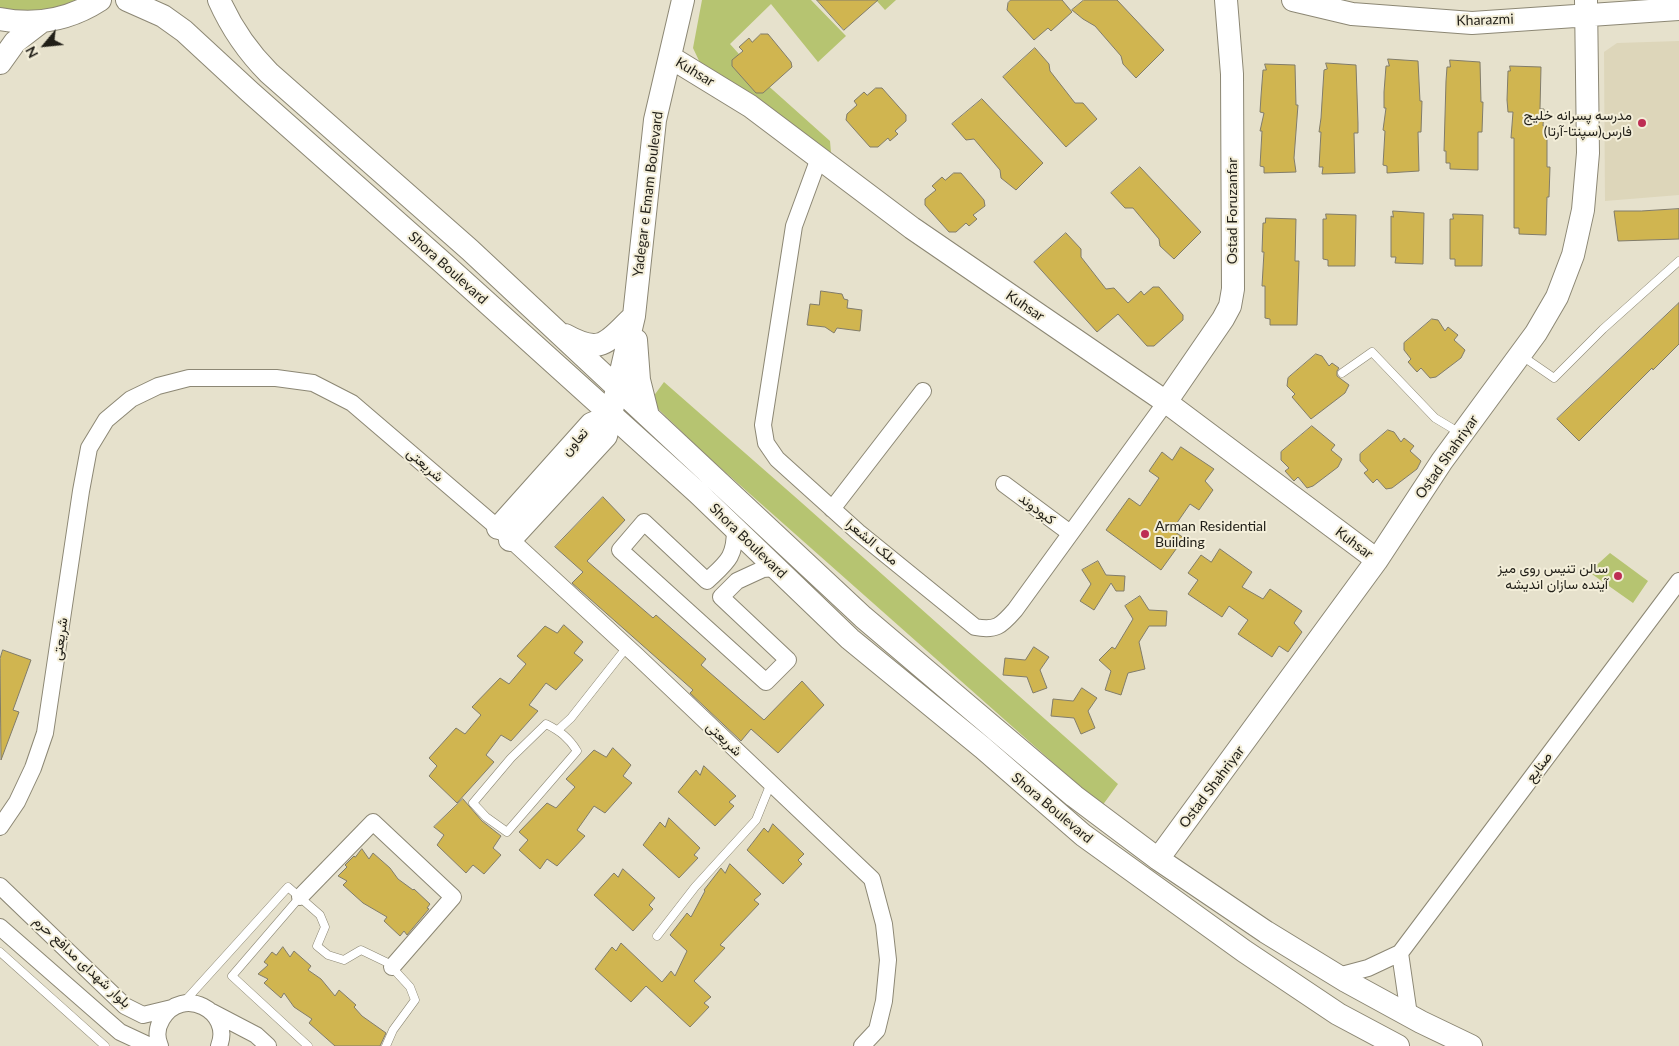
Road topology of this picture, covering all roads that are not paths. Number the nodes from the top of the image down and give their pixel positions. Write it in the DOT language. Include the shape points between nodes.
graph roads {
  1 [pos="100,0"];
  2 [pos="127,0"];
  3 [pos="219,0"];
  4 [pos="683,0"];
  5 [pos="1226,0"];
  6 [pos="1293,0"];
  7 [pos="1586,7"];
  8 [pos="1679,9"];
  9 [pos="0,19"];
  10 [pos="41,22"];
  11 [pos="670,57"];
  12 [pos="0,63"];
  13 [pos="819,158"];
  14 [pos="1679,261"];
  15 [pos="634,316"];
  16 [pos="556,330"];
  17 [pos="1520,355"];
  18 [pos="1342,373"];
  19 [pos="618,388"];
  20 [pos="923,391"];
  21 [pos="1166,402"];
  22 [pos="610,416"];
  23 [pos="648,416"];
  24 [pos="1462,434"];
  25 [pos="1004,484"];
  26 [pos="832,509"];
  27 [pos="735,529"];
  28 [pos="504,534"];
  29 [pos="1070,534"];
  30 [pos="1377,560"];
  31 [pos="776,568"];
  32 [pos="1679,580"];
  33 [pos="707,581"];
  34 [pos="721,597"];
  35 [pos="627,647"];
  36 [pos="558,730"];
  37 [pos="771,783"];
  38 [pos="0,827"];
  39 [pos="1158,859"];
  40 [pos="0,886"];
  41 [pos="300,898"];
  42 [pos="0,927"];
  43 [pos="657,936"];
  44 [pos="0,952"];
  45 [pos="1400,953"];
  46 [pos="392,967"];
  47 [pos="1338,976"];
  48 [pos="177,1006"];
  49 [pos="212,1012"];
  50 [pos="1409,1015"];
  51 [pos="105,1046"];
  52 [pos="150,1046"];
  53 [pos="160,1046"];
  54 [pos="219,1046"];
  55 [pos="268,1046"];
  56 [pos="308,1046"];
  57 [pos="386,1046"];
  58 [pos="862,1046"];
  59 [pos="1398,1046"];
  60 [pos="1471,1046"];
  1 -- 10 [label="main road" via="66,17"];
  2 -- 22 [label="main road, Shora Boulevard" via="154,11 184,31"];
  3 -- 16 [label="main road, Shora Boulevard" via="251,54 268,73"];
  4 -- 11 [label="main road, Yadegar e Emam Boulevard"];
  5 -- 21 [label="main road, Ostad Foruzanfar" via="1232,74 1233,289 1224,319"];
  6 -- 7 [label="main road, Kharazmi" via="1472,23"];
  7 -- 8 [label="main road, Kharazmi"];
  7 -- 17 [label="main road, Ostad Shahriyar" via="1588,153 1583,210 1573,255 1557,297"];
  9 -- 10 [label="main road"];
  10 -- 12 [label="main road" via="15,42"];
  11 -- 13 [label="main road, Kuhsar" via="750,106"];
  11 -- 15 [label="main road, Yadegar e Emam Boulevard" via="655,120"];
  13 -- 21 [label="main road, Kuhsar" via="912,228"];
  13 -- 26 [label="street, ملک الشعرا" via="794,226 762,425 766,443 777,460"];
  14 -- 17 [label="lane" via="1554,378"];
  15 -- 16 [label="main road" via="606,343 597,345 581,344"];
  15 -- 19 [label="main road, Yadegar e Emam Boulevard"];
  15 -- 23 [label="main road" via="639,380"];
  16 -- 19 [label="main road, Shora Boulevard"];
  17 -- 24 [label="main road, Ostad Shahriyar"];
  18 -- 24 [label="lane" via="1372,352 1435,418"];
  19 -- 22 [label="main road, Yadegar e Emam Boulevard"];
  19 -- 23 [label="main road, Shora Boulevard"];
  20 -- 26 [label="street"];
  21 -- 29 [label="street, ملک الشعرا"];
  21 -- 30 [label="main road, Kuhsar"];
  22 -- 27 [label="main road, Shora Boulevard"];
  22 -- 28 [label="main road, تعاون" via="591,424"];
  23 -- 39 [label="main road, Shora Boulevard" via="862,617 1074,796"];
  24 -- 30 [label="main road, Ostad Shahriyar"];
  25 -- 29 [label="street, کبودوند"];
  26 -- 29 [label="street, ملک الشعرا" via="975,627 989,630 1004,622 1015,610"];
  27 -- 31 [label="main road, Shora Boulevard"];
  27 -- 33 [label="street" via="735,545 728,561"];
  28 -- 35 [label="street, شریعتی"];
  28 -- 38 [label="street, شریعتی" via="352,403 313,383 276,378 189,378 158,386 131,399 106,420 89,448 45,733 18,802"];
  30 -- 39 [label="main road, Ostad Shahriyar"];
  31 -- 34 [label="street" via="763,569 737,581"];
  31 -- 59 [label="main road, Shora Boulevard" via="850,639 1083,835 1330,1009"];
  32 -- 45 [label="street, صنایع"];
  33 -- 34 [label="street"];
  33 -- 34 [label="street" via="644,522 620,550 766,682 788,660"];
  35 -- 36 [label="lane"];
  35 -- 37 [label="street, شریعتی"];
  36 -- 36 [label="lane" via="546,724 511,758 473,803 507,832 577,751"];
  37 -- 43 [label="lane" via="756,820 695,887"];
  37 -- 58 [label="street, شریعتی" via="872,879 884,924 888,960 877,1030"];
  39 -- 47 [label="main road, Shora Boulevard"];
  40 -- 48 [label="street, بلوار شهدای مدافع حرم" via="126,1006 143,1015"];
  41 -- 46 [label="lane" via="320,915 325,927 317,946 328,955 344,960 361,950"];
  41 -- 46 [label="street" via="373,822 453,897"];
  41 -- 48 [label="lane" via="288,887"];
  41 -- 56 [label="lane" via="232,976"];
  42 -- 52 [label="street, بلوار شهدای مدافع حرم" via="120,1032"];
  44 -- 51 [label="lane"];
  45 -- 47 [label="street" via="1368,968"];
  45 -- 50 [label="street"];
  46 -- 57 [label="lane" via="410,987 415,1000 393,1030"];
  47 -- 50 [label="main road, Shora Boulevard"];
  48 -- 49 [label="street" via="193,1003"];
  48 -- 53 [label="street" via="165,1014 160,1023"];
  49 -- 54 [label="street" via="221,1032"];
  49 -- 55 [label="street" via="256,1035"];
  50 -- 60 [label="main road, Shora Boulevard"];
}
